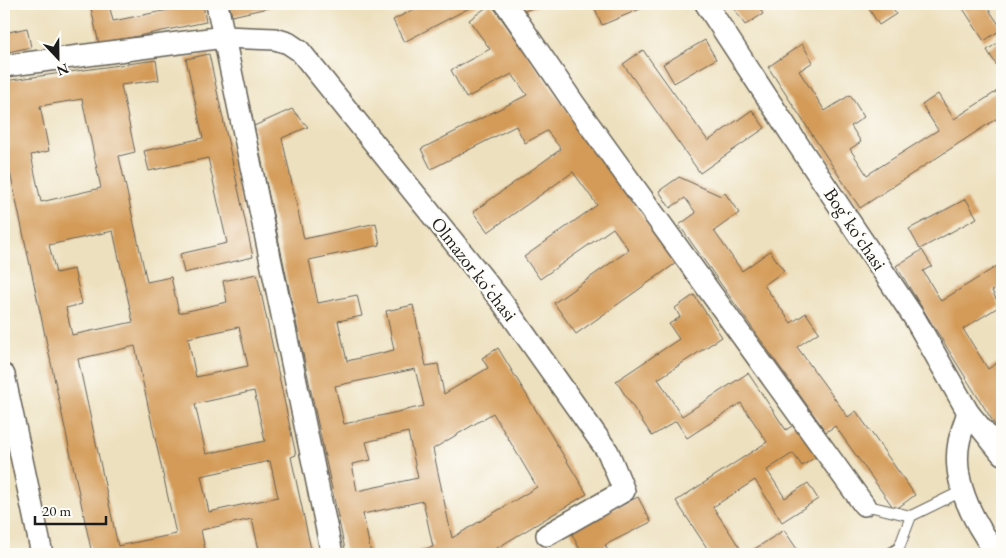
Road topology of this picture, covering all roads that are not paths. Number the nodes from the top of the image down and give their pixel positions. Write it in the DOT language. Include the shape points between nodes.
graph roads {
  1 [pos="217,4"];
  2 [pos="506,4"];
  3 [pos="706,4"];
  4 [pos="224,37"];
  5 [pos="4,66"];
  6 [pos="4,375"];
  7 [pos="968,412"];
  8 [pos="1002,454"];
  9 [pos="962,491"];
  10 [pos="864,505"];
  11 [pos="911,516"];
  12 [pos="547,535"];
  13 [pos="42,554"];
  14 [pos="332,554"];
  15 [pos="889,554"];
  16 [pos="997,554"];
  1 -- 4 [label="street"];
  2 -- 10 [label="street" via="575,105"];
  3 -- 7 [label="street, Bogʻ koʻchasi" via="915,319"];
  4 -- 5 [label="street"];
  4 -- 12 [label="street, Olmazor koʻchasi" via="275,39 300,51 502,302 608,452 624,491"];
  4 -- 14 [label="street"];
  6 -- 13 [label="street"];
  7 -- 8 [label="street, Bogʻ koʻchasi"];
  7 -- 9 [label="street" via="958,443"];
  9 -- 11 [label="lane"];
  9 -- 16 [label="street" via="966,505"];
  10 -- 11 [label="lane"];
  11 -- 15 [label="lane" via="898,548"];
}
